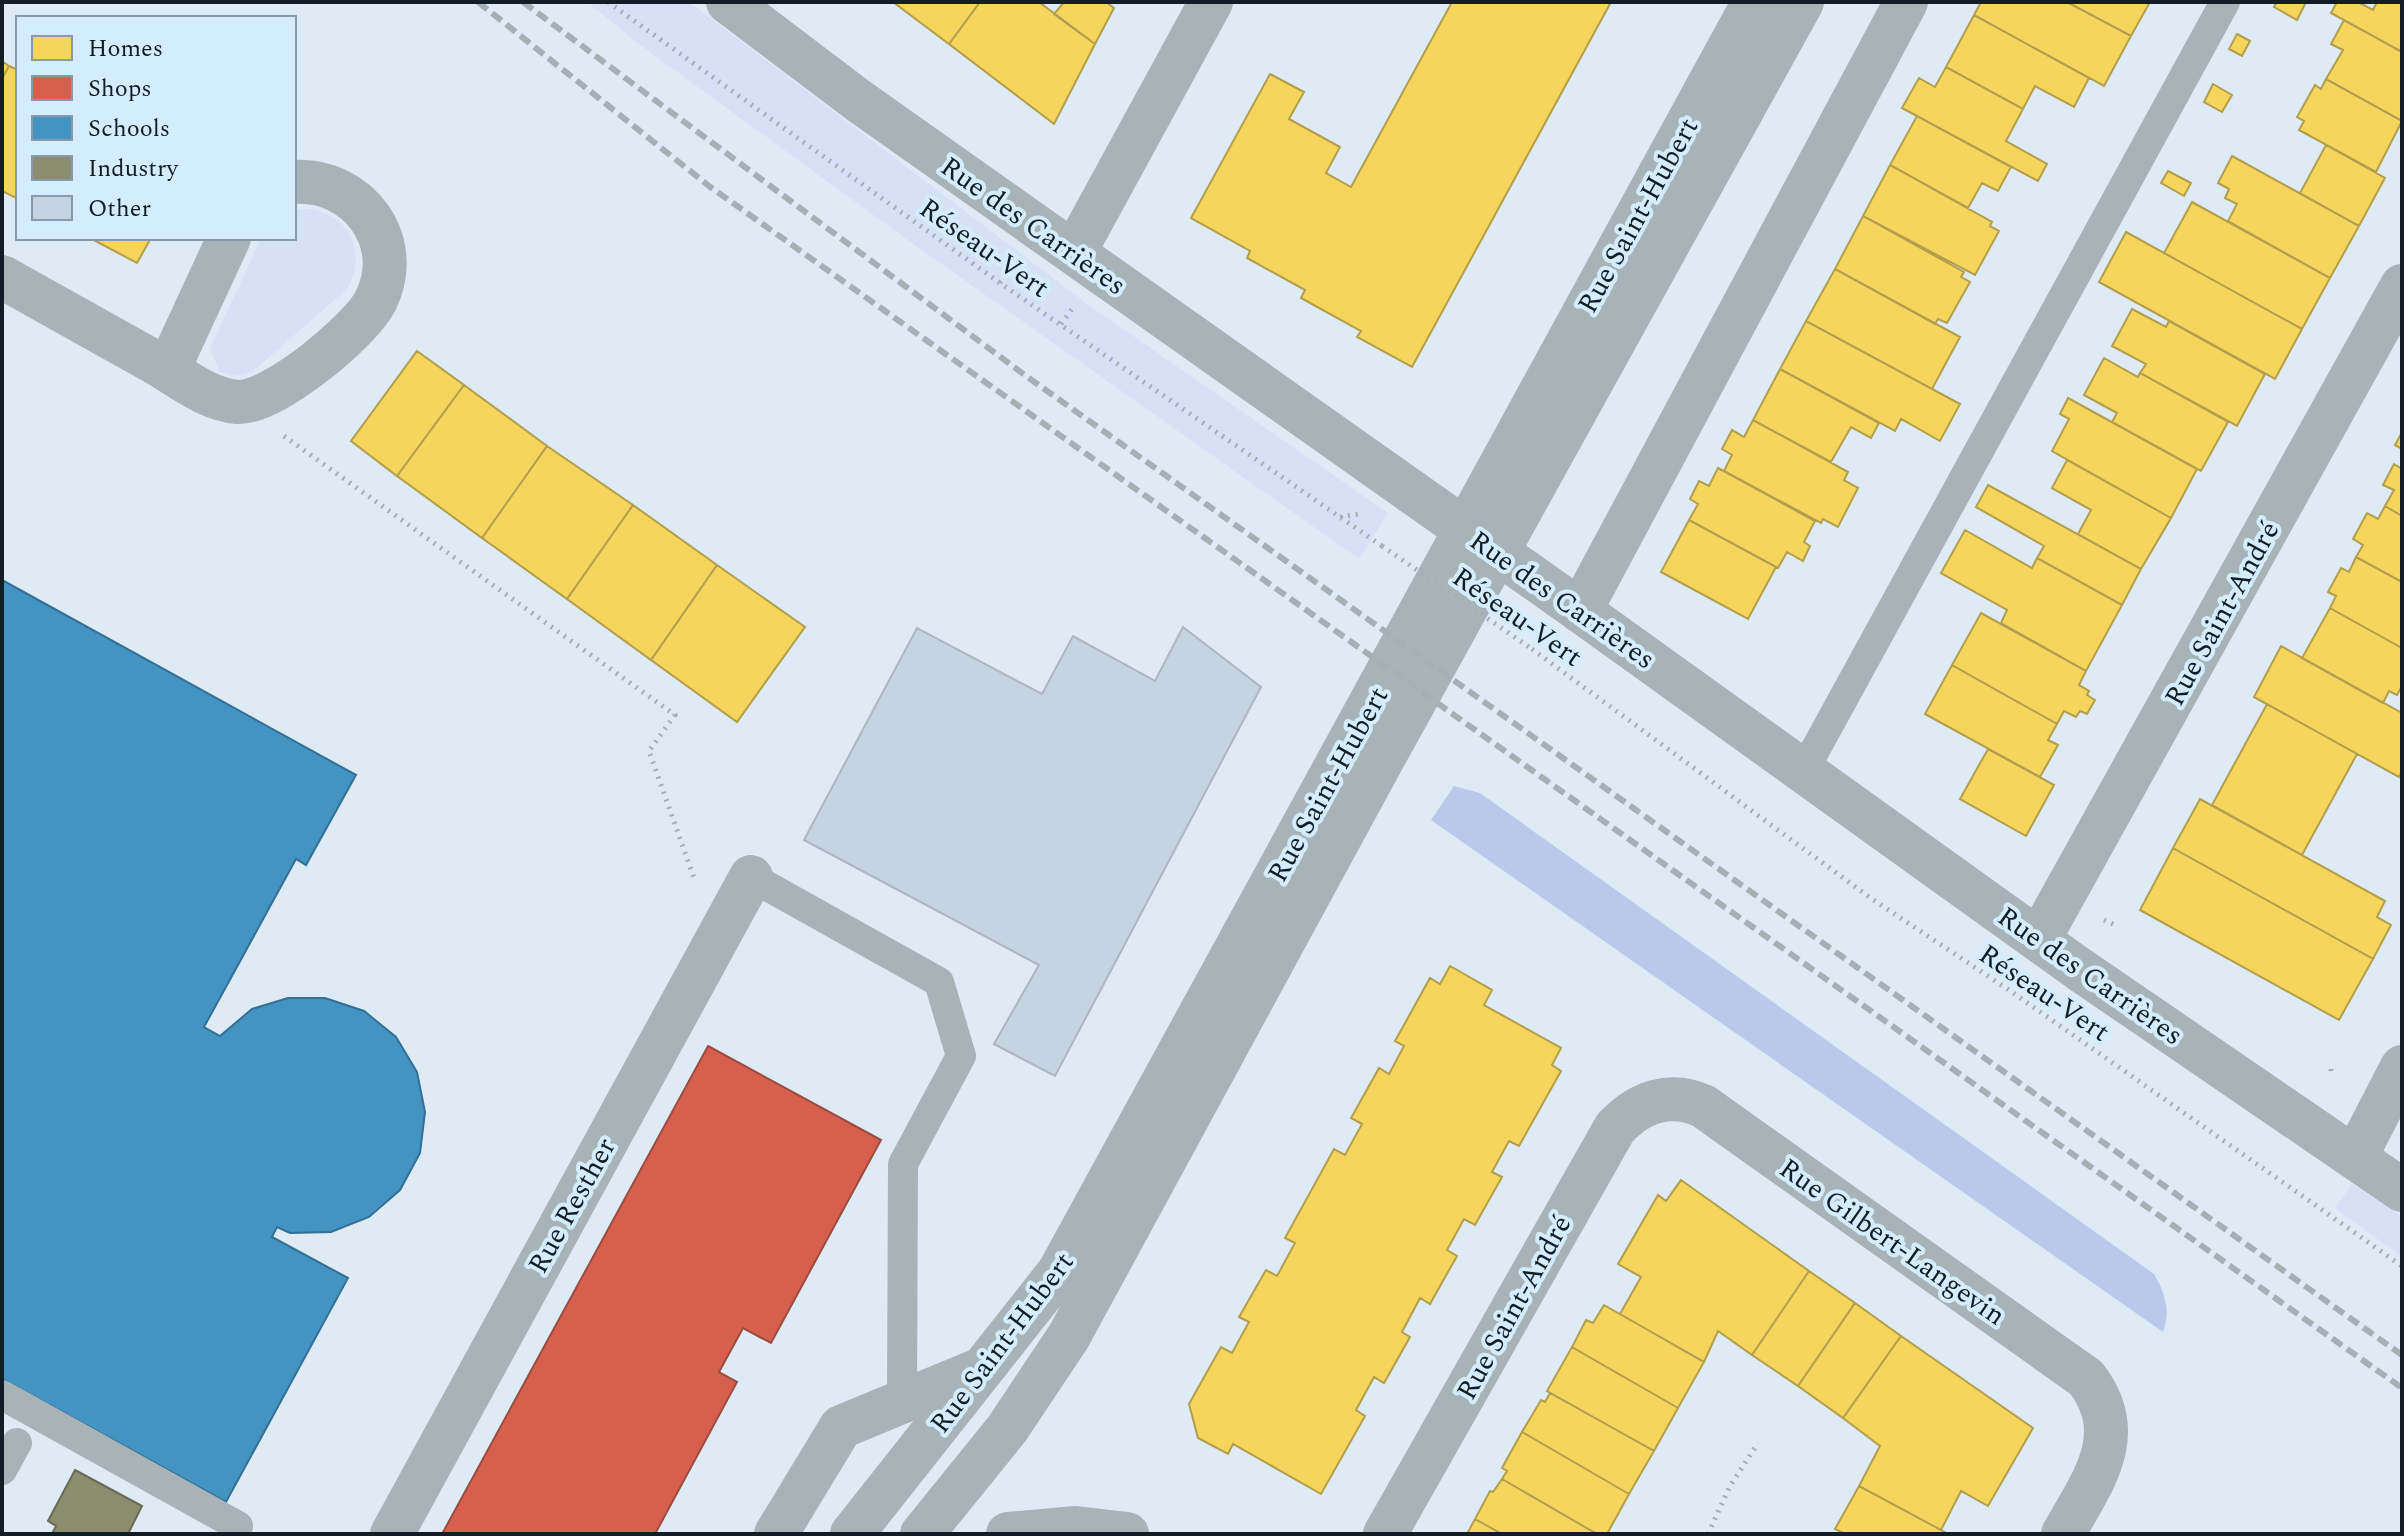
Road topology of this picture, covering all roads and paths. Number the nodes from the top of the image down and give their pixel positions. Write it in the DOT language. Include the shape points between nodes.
graph roads {
  1 [pos="608,2"];
  2 [pos="728,2"];
  3 [pos="1211,2"];
  4 [pos="1754,2"];
  5 [pos="1802,2"];
  6 [pos="1906,2"];
  7 [pos="2225,2"];
  8 [pos="296,182"];
  9 [pos="228,240"];
  10 [pos="1074,253"];
  11 [pos="2,277"];
  12 [pos="2402,286"];
  13 [pos="168,370"];
  14 [pos="280,433"];
  15 [pos="1570,604"];
  16 [pos="1803,772"];
  17 [pos="751,877"];
  18 [pos="696,882"];
  19 [pos="2103,919"];
  20 [pos="2117,926"];
  21 [pos="2039,939"];
  22 [pos="2402,1067"];
  23 [pos="1659,1100"];
  24 [pos="2355,1158"];
  25 [pos="2402,1190"];
  26 [pos="2402,1266"];
  27 [pos="979,1370"];
  28 [pos="2,1395"];
  29 [pos="902,1401"];
  30 [pos="17,1443"];
  31 [pos="1758,1443"];
  32 [pos="2,1470"];
  33 [pos="238,1526"];
  34 [pos="392,1534"];
  35 [pos="776,1534"];
  36 [pos="852,1534"];
  37 [pos="922,1534"];
  38 [pos="1008,1534"];
  39 [pos="1127,1534"];
  40 [pos="1385,1534"];
  41 [pos="1708,1534"];
  42 [pos="2063,1534"];
  1 -- 26 [label="path, Réseau-Vert, bridge" via="1000,283 1532,649 1869,897"];
  2 -- 10 [label="street, Rue des Carrières"];
  3 -- 10 [label="street"];
  4 -- 27 [label="street, Rue Saint-Hubert" via="1059,1272"];
  5 -- 37 [label="street, Rue Saint-Hubert" via="1069,1336 988,1455"];
  6 -- 15 [label="street"];
  7 -- 16 [label="lane"];
  8 -- 13 [label="street" via="332,185 372,218 384,252 375,302 297,377 260,399 221,399"];
  9 -- 13 [label="street"];
  10 -- 15 [label="street, Rue des Carrières, bridge"];
  11 -- 13 [label="street"];
  12 -- 21 [label="street, Rue Saint-André"];
  14 -- 18 [label="path" via="675,715 649,751"];
  15 -- 16 [label="street, Rue des Carrières"];
  16 -- 21 [label="street, Rue des Carrières"];
  17 -- 29 [label="lane" via="939,982 961,1056 903,1164"];
  17 -- 34 [label="street, Rue Resther"];
  19 -- 20 [label="path"];
  21 -- 24 [label="street, Rue des Carrières"];
  22 -- 24 [label="street"];
  23 -- 40 [label="street, Rue Saint-André" via="1628,1114 1602,1148"];
  23 -- 42 [label="street, Rue Gilbert-Langevin" via="1692,1101 1729,1124 2075,1369 2094,1389 2106,1415 2103,1455"];
  24 -- 25 [label="street, Rue des Carrières"];
  27 -- 29 [label="street"];
  27 -- 36 [label="street, Rue Saint-Hubert"];
  28 -- 33 [label="lane"];
  29 -- 35 [label="street" via="841,1427"];
  30 -- 32 [label="lane"];
  31 -- 41 [label="path"];
  38 -- 39 [label="street" via="1076,1528"];
}
